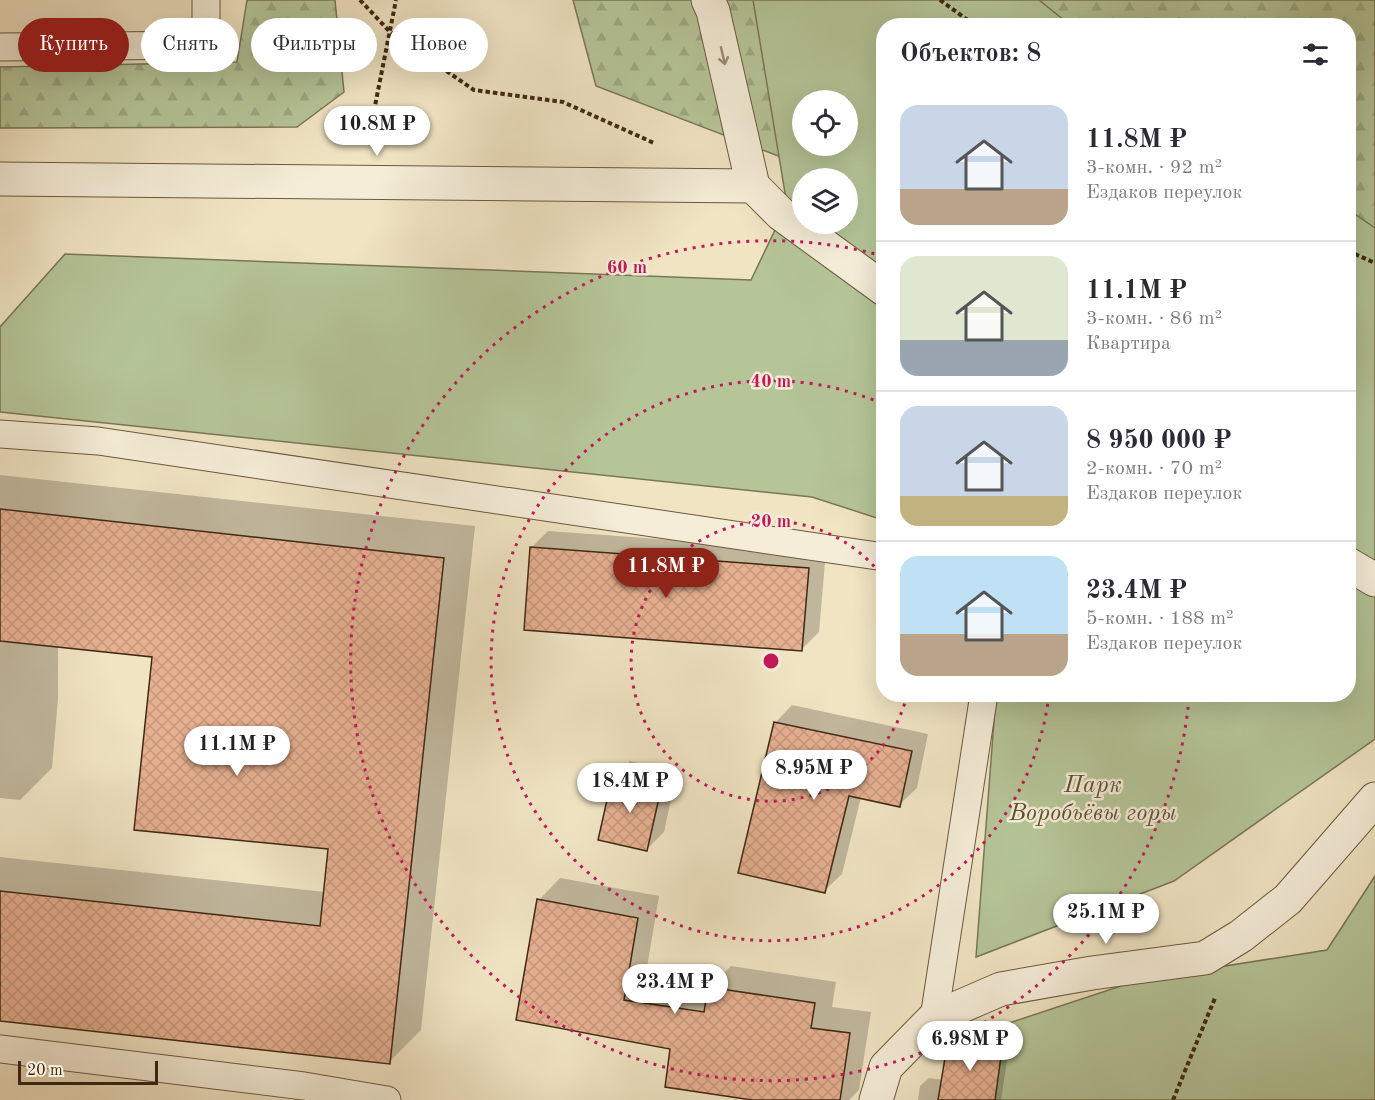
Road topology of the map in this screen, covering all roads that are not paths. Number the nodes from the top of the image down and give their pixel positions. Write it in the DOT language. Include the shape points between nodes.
graph roads {
  1 [pos="206,0"];
  2 [pos="708,0"];
  3 [pos="0,47"];
  4 [pos="0,179"];
  5 [pos="753,186"];
  6 [pos="876,283"];
  7 [pos="0,434"];
  8 [pos="876,556"];
  9 [pos="1356,569"];
  10 [pos="1375,580"];
  11 [pos="983,702"];
  12 [pos="1375,799"];
  13 [pos="934,1018"];
  14 [pos="0,1049"];
  15 [pos="387,1100"];
  16 [pos="876,1100"];
  1 -- 3 [label="lane" via="206,45"];
  2 -- 5 [label="street, one-way"];
  4 -- 5 [label="street"];
  5 -- 6 [label="street" via="781,214"];
  7 -- 8 [label="lane" via="98,441"];
  9 -- 10 [label="street"];
  11 -- 13 [label="lane"];
  12 -- 13 [label="street" via="1288,899 1205,958 1001,989"];
  13 -- 16 [label="street" via="886,1066"];
  14 -- 15 [label="lane" via="304,1086"];
}
